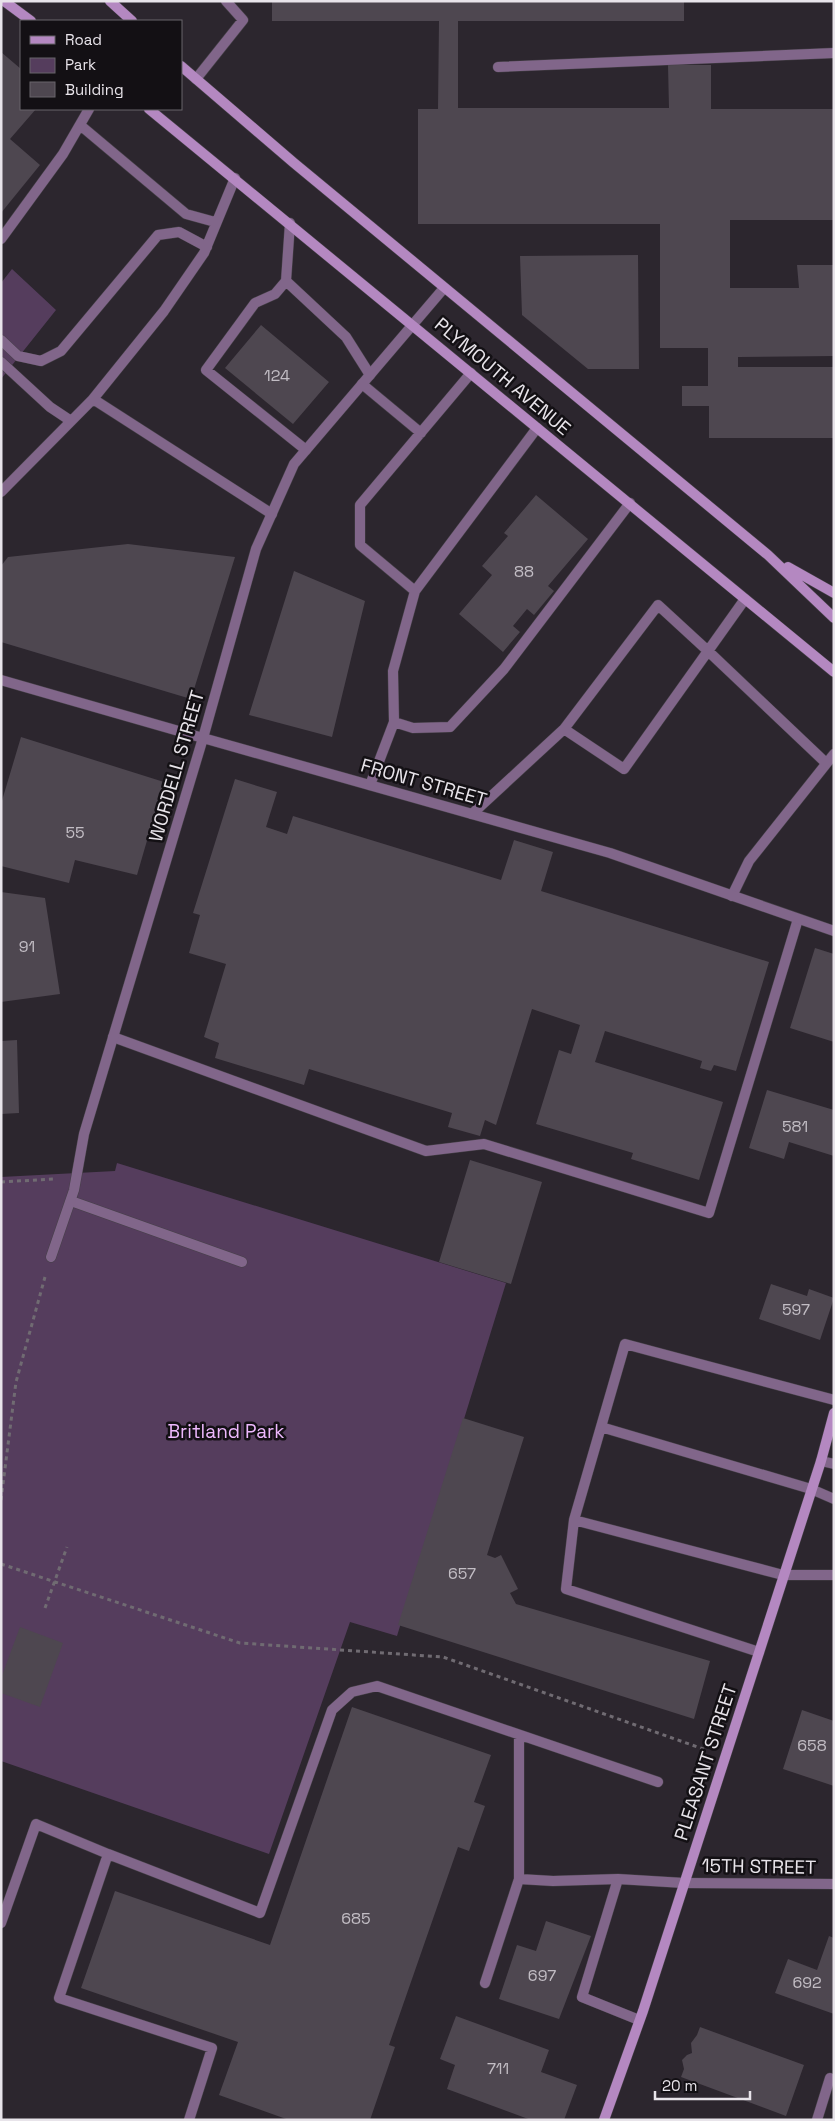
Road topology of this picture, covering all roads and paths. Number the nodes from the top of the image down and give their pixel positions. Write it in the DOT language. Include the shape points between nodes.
graph roads {
  1 [pos="4,1"];
  2 [pos="110,1"];
  3 [pos="226,1"];
  4 [pos="31,20"];
  5 [pos="131,20"];
  6 [pos="834,53"];
  7 [pos="182,67"];
  8 [pos="498,67"];
  9 [pos="196,79"];
  10 [pos="88,110"];
  11 [pos="150,110"];
  12 [pos="80,125"];
  13 [pos="235,178"];
  14 [pos="216,222"];
  15 [pos="290,223"];
  16 [pos="1,239"];
  17 [pos="207,248"];
  18 [pos="286,281"];
  19 [pos="444,288"];
  20 [pos="412,325"];
  21 [pos="1,340"];
  22 [pos="1,362"];
  23 [pos="471,373"];
  24 [pos="370,375"];
  25 [pos="362,384"];
  26 [pos="93,399"];
  27 [pos="71,421"];
  28 [pos="538,428"];
  29 [pos="421,433"];
  30 [pos="306,450"];
  31 [pos="4,485"];
  32 [pos="630,503"];
  33 [pos="272,514"];
  34 [pos="768,555"];
  35 [pos="415,590"];
  36 [pos="834,593"];
  37 [pos="745,599"];
  38 [pos="834,618"];
  39 [pos="708,650"];
  40 [pos="834,672"];
  41 [pos="1,680"];
  42 [pos="394,722"];
  43 [pos="564,729"];
  44 [pos="203,738"];
  45 [pos="834,754"];
  46 [pos="826,764"];
  47 [pos="370,785"];
  48 [pos="472,814"];
  49 [pos="732,896"];
  50 [pos="798,919"];
  51 [pos="834,931"];
  52 [pos="113,1037"];
  53 [pos="77,1177"];
  54 [pos="1,1182"];
  55 [pos="71,1201"];
  56 [pos="50,1257"];
  57 [pos="242,1262"];
  58 [pos="834,1400"];
  59 [pos="834,1413"];
  60 [pos="601,1427"];
  61 [pos="820,1461"];
  62 [pos="834,1464"];
  63 [pos="811,1489"];
  64 [pos="834,1498"];
  65 [pos="1,1500"];
  66 [pos="574,1520"];
  67 [pos="67,1547"];
  68 [pos="1,1564"];
  69 [pos="834,1575"];
  70 [pos="784,1576"];
  71 [pos="54,1582"];
  72 [pos="45,1608"];
  73 [pos="759,1652"];
  74 [pos="519,1734"];
  75 [pos="725,1756"];
  76 [pos="658,1782"];
  77 [pos="108,1854"];
  78 [pos="519,1879"];
  79 [pos="618,1879"];
  80 [pos="684,1883"];
  81 [pos="834,1884"];
  82 [pos="1,1923"];
  83 [pos="485,1983"];
  84 [pos="639,2020"];
  85 [pos="830,2078"];
  86 [pos="189,2120"];
  87 [pos="604,2120"];
  88 [pos="817,2120"];
  1 -- 4 [label="main road"];
  2 -- 5 [label="main road"];
  3 -- 9 [label="street" via="243,20"];
  6 -- 8 [label="street"];
  7 -- 9 [label="main road, PLYMOUTH AVENUE"];
  9 -- 19 [label="main road, PLYMOUTH AVENUE"];
  10 -- 12 [label="street"];
  11 -- 13 [label="main road, PLYMOUTH AVENUE"];
  12 -- 14 [label="street" via="186,214"];
  12 -- 16 [label="street" via="64,154"];
  13 -- 14 [label="street"];
  13 -- 15 [label="main road, PLYMOUTH AVENUE"];
  14 -- 17 [label="street"];
  15 -- 18 [label="street"];
  15 -- 20 [label="main road, PLYMOUTH AVENUE"];
  17 -- 21 [label="street" via="179,232 158,235 61,351 41,361 18,356"];
  17 -- 26 [label="street" via="164,311"];
  18 -- 24 [label="street" via="346,337"];
  18 -- 30 [label="street" via="275,294 255,303 206,370"];
  19 -- 20 [label="street, WORDELL STREET"];
  19 -- 34 [label="main road, PLYMOUTH AVENUE"];
  20 -- 23 [label="main road, PLYMOUTH AVENUE"];
  20 -- 24 [label="street, WORDELL STREET"];
  22 -- 27 [label="street" via="50,407"];
  23 -- 28 [label="main road, PLYMOUTH AVENUE"];
  23 -- 29 [label="street"];
  24 -- 25 [label="street, WORDELL STREET"];
  25 -- 29 [label="street"];
  25 -- 30 [label="street, WORDELL STREET"];
  26 -- 27 [label="street"];
  26 -- 33 [label="street"];
  27 -- 31 [label="street"];
  28 -- 32 [label="main road, PLYMOUTH AVENUE"];
  28 -- 35 [label="street"];
  29 -- 35 [label="street" via="360,505 360,545"];
  30 -- 33 [label="street, WORDELL STREET" via="294,464"];
  32 -- 37 [label="main road, PLYMOUTH AVENUE"];
  32 -- 42 [label="street" via="504,669 450,727 413,728"];
  33 -- 44 [label="street, WORDELL STREET" via="256,549"];
  34 -- 36 [label="main road"];
  34 -- 38 [label="main road, PLYMOUTH AVENUE"];
  35 -- 42 [label="street" via="393,670"];
  37 -- 39 [label="street"];
  37 -- 40 [label="main road, PLYMOUTH AVENUE"];
  39 -- 43 [label="street" via="624,770"];
  39 -- 43 [label="street" via="658,605"];
  39 -- 46 [label="street"];
  41 -- 44 [label="street, FRONT STREET"];
  42 -- 47 [label="street"];
  43 -- 48 [label="street"];
  44 -- 47 [label="street, FRONT STREET"];
  44 -- 52 [label="street, WORDELL STREET"];
  45 -- 46 [label="street"];
  46 -- 49 [label="street" via="749,861"];
  47 -- 48 [label="street, FRONT STREET"];
  48 -- 49 [label="street, FRONT STREET" via="610,853"];
  49 -- 50 [label="street, FRONT STREET"];
  50 -- 51 [label="street, FRONT STREET"];
  50 -- 52 [label="street" via="709,1213 484,1144 426,1151"];
  52 -- 53 [label="street, WORDELL STREET" via="84,1134"];
  53 -- 54 [label="path"];
  53 -- 55 [label="street, WORDELL STREET"];
  55 -- 56 [label="street, WORDELL STREET"];
  55 -- 57 [label="street"];
  56 -- 65 [label="path" via="16,1382"];
  58 -- 60 [label="street" via="625,1344"];
  59 -- 61 [label="main road, PLEASANT STREET"];
  60 -- 63 [label="street"];
  60 -- 66 [label="street"];
  61 -- 62 [label="street"];
  61 -- 63 [label="main road, PLEASANT STREET"];
  63 -- 64 [label="street"];
  63 -- 70 [label="main road, PLEASANT STREET"];
  66 -- 70 [label="street"];
  66 -- 73 [label="street" via="566,1589"];
  67 -- 71 [label="path"];
  68 -- 71 [label="path"];
  69 -- 70 [label="street"];
  70 -- 73 [label="main road, PLEASANT STREET"];
  71 -- 72 [label="path"];
  71 -- 75 [label="path" via="240,1643 443,1658"];
  73 -- 75 [label="main road, PLEASANT STREET"];
  74 -- 76 [label="street"];
  74 -- 77 [label="street" via="377,1686 352,1692 332,1710 260,1913"];
  74 -- 78 [label="street"];
  75 -- 80 [label="main road, PLEASANT STREET"];
  77 -- 82 [label="street" via="36,1824"];
  77 -- 86 [label="street" via="59,1998 212,2048"];
  78 -- 79 [label="street, 15TH STREET"];
  78 -- 83 [label="street"];
  79 -- 80 [label="street, 15TH STREET"];
  79 -- 84 [label="street" via="582,1997"];
  80 -- 81 [label="street, 15TH STREET"];
  80 -- 84 [label="main road, PLEASANT STREET"];
  84 -- 87 [label="main road, PLEASANT STREET"];
  85 -- 88 [label="street"];
}
